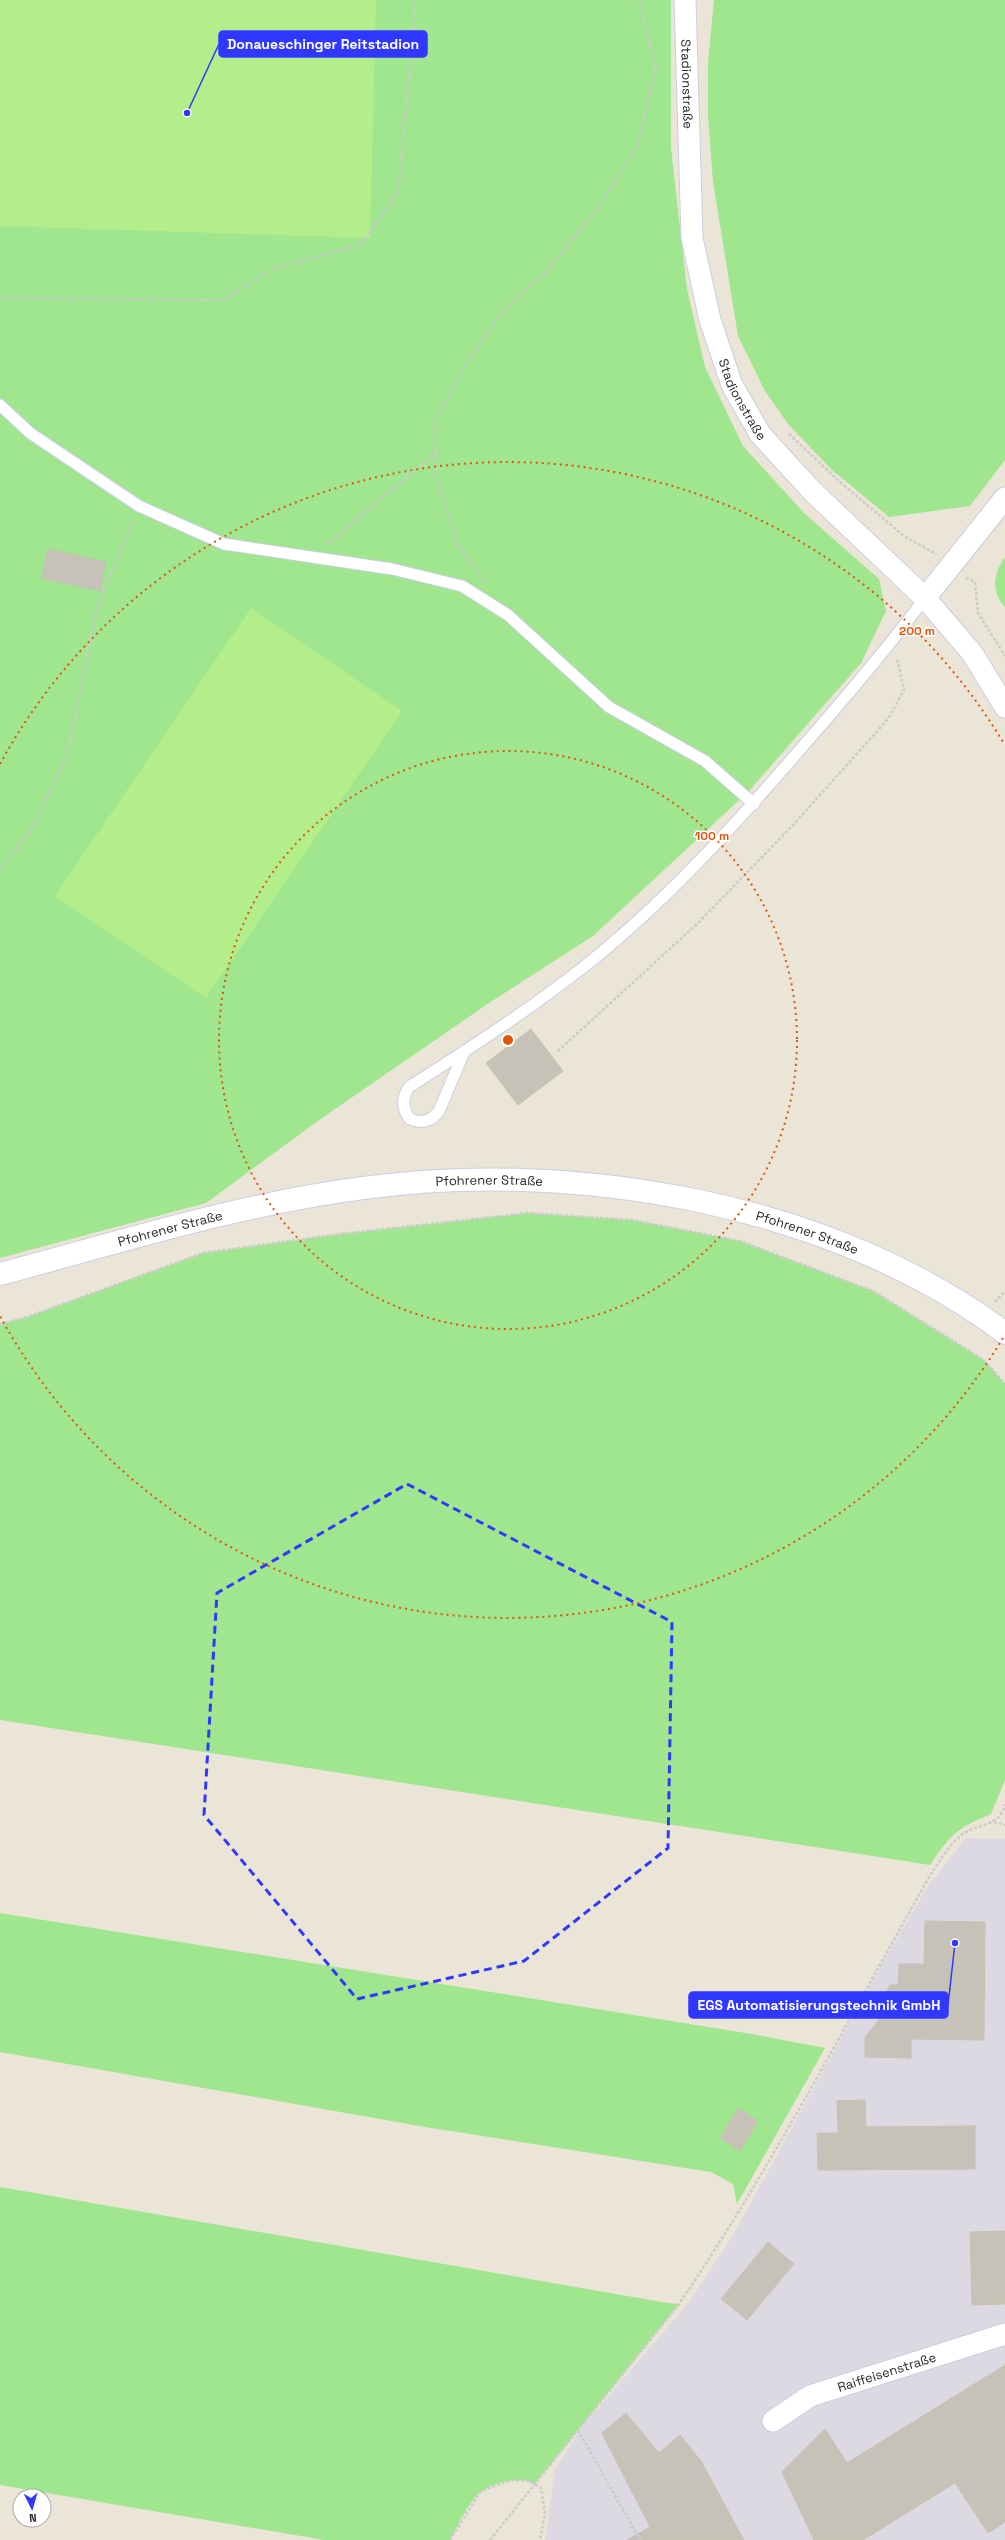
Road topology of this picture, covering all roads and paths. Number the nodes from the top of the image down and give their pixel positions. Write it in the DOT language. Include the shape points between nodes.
graph roads {
  1 [pos="413,0"];
  2 [pos="639,0"];
  3 [pos="685,0"];
  4 [pos="0,298"];
  5 [pos="0,405"];
  6 [pos="787,431"];
  7 [pos="436,453"];
  8 [pos="1005,498"];
  9 [pos="138,506"];
  10 [pos="314,556"];
  11 [pos="950,569"];
  12 [pos="486,585"];
  13 [pos="925,598"];
  14 [pos="893,642"];
  15 [pos="1005,656"];
  16 [pos="1005,707"];
  17 [pos="754,804"];
  18 [pos="0,870"];
  19 [pos="558,1051"];
  20 [pos="464,1052"];
  21 [pos="0,1274"];
  22 [pos="1005,1291"];
  23 [pos="987,1310"];
  24 [pos="0,1324"];
  25 [pos="1005,1333"];
  26 [pos="1005,1384"];
  27 [pos="1005,1804"];
  28 [pos="994,1822"];
  29 [pos="1005,1825"];
  30 [pos="1005,2334"];
  31 [pos="773,2421"];
  32 [pos="578,2430"];
  33 [pos="535,2484"];
  34 [pos="450,2540"];
  35 [pos="490,2540"];
  36 [pos="540,2540"];
  37 [pos="640,2540"];
  1 -- 4 [label="path" via="415,15 398,193 360,245 275,268 224,300"];
  2 -- 7 [label="path" via="656,68 638,144 598,208 548,270 498,316 462,371 435,423"];
  3 -- 13 [label="street, Stadionstraße" via="692,238 710,320 732,385 760,434 813,492"];
  5 -- 9 [label="lane" via="30,433"];
  6 -- 11 [label="path" via="840,482 904,536 933,552"];
  7 -- 10 [label="path"];
  7 -- 12 [label="path" via="436,476 457,542"];
  8 -- 11 [label="street"];
  9 -- 10 [label="lane" via="224,544"];
  9 -- 18 [label="path" via="97,607 68,752 35,824"];
  10 -- 17 [label="lane" via="392,569 462,586 508,615 609,707 705,761"];
  11 -- 13 [label="street"];
  11 -- 15 [label="path" via="975,582 978,613"];
  13 -- 14 [label="lane"];
  13 -- 16 [label="street, Stadionstraße" via="972,653"];
  14 -- 17 [label="lane"];
  14 -- 19 [label="path" via="904,690 888,719 794,824 697,924"];
  17 -- 20 [label="lane" via="685,878 581,969"];
  20 -- 20 [label="lane" via="409,1088 404,1095 404,1105 410,1119 416,1122 435,1117 440,1111"];
  21 -- 23 [label="main road, Pfohrener Straße" via="158,1231 311,1197 416,1183 523,1181 630,1189 683,1196 732,1208 782,1223 877,1259"];
  22 -- 23 [label="path"];
  23 -- 25 [label="main road, Pfohrener Straße"];
  24 -- 26 [label="path" via="27,1317 203,1253 340,1234 528,1213 632,1220 740,1240 873,1291 984,1360"];
  27 -- 28 [label="path" via="999,1818"];
  28 -- 29 [label="path"];
  28 -- 32 [label="path" via="959,1837 932,1872 757,2183 679,2304"];
  30 -- 31 [label="street, Raiffeisenstraße" via="810,2396"];
  32 -- 33 [label="path"];
  32 -- 37 [label="path"];
  33 -- 34 [label="path" via="512,2480 481,2492"];
  33 -- 35 [label="path"];
  33 -- 36 [label="path" via="541,2488 545,2513"];
}
